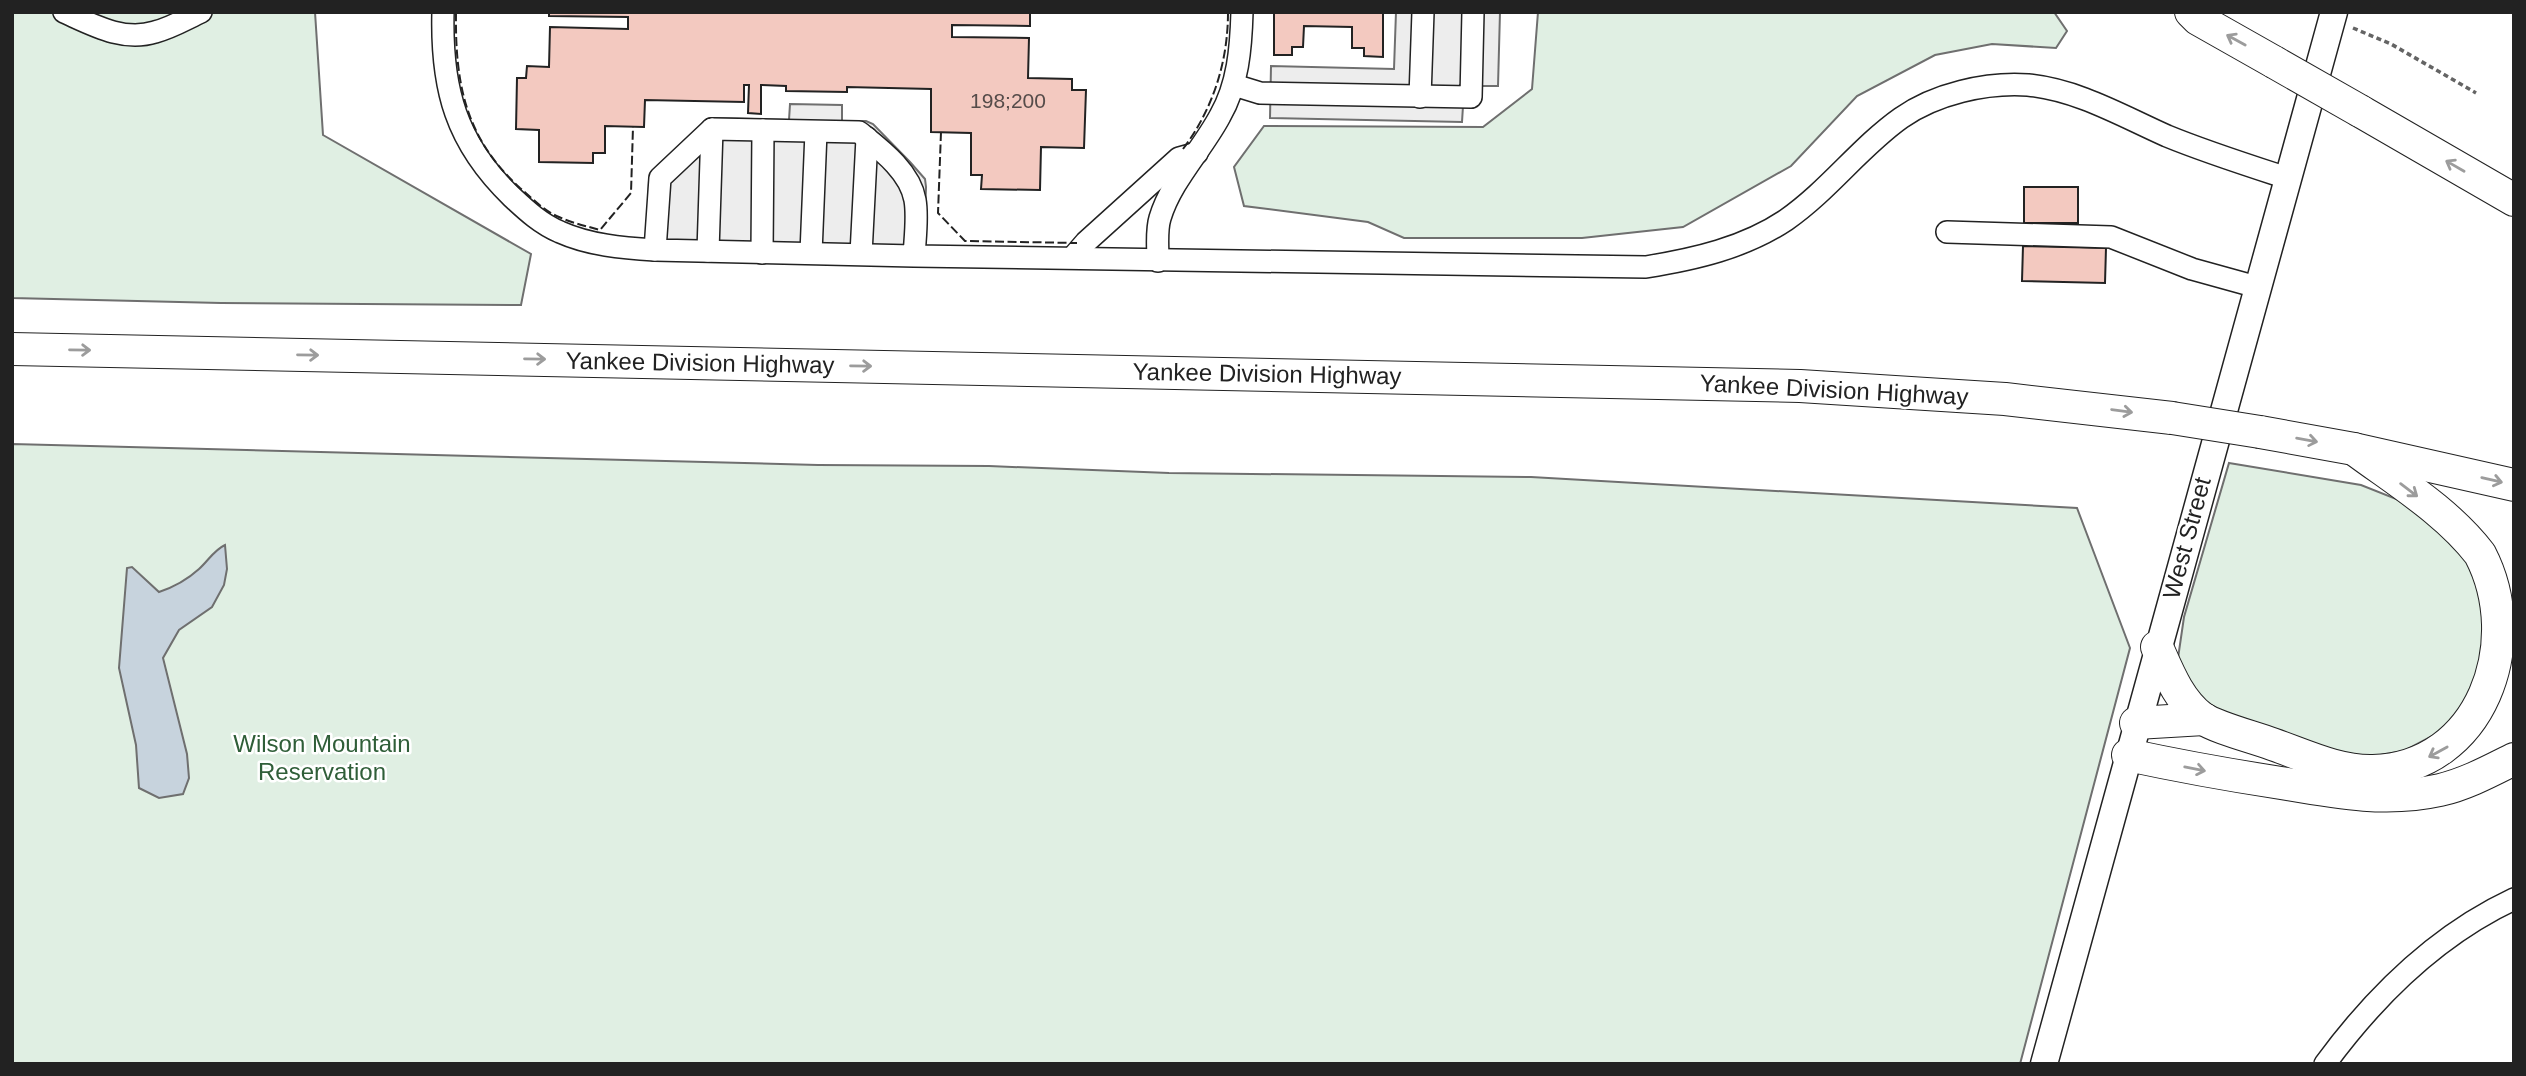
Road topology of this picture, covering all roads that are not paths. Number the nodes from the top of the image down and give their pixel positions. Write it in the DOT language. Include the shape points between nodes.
graph roads {
  1 [pos="64,12"];
  2 [pos="201,12"];
  3 [pos="443,12"];
  4 [pos="1242,12"];
  5 [pos="1423,12"];
  6 [pos="1473,12"];
  7 [pos="2191,15"];
  8 [pos="2333,17"];
  9 [pos="1234,85"];
  10 [pos="1420,97"];
  11 [pos="712,129"];
  12 [pos="763,130"];
  13 [pos="816,132"];
  14 [pos="867,138"];
  15 [pos="1197,153"];
  16 [pos="2287,178"];
  17 [pos="2514,200"];
  18 [pos="1947,232"];
  19 [pos="654,250"];
  20 [pos="708,251"];
  21 [pos="762,253"];
  22 [pos="811,253"];
  23 [pos="861,254"];
  24 [pos="914,256"];
  25 [pos="1073,257"];
  26 [pos="1158,261"];
  27 [pos="2257,287"];
  28 [pos="12,349"];
  29 [pos="2354,449"];
  30 [pos="2514,485"];
  31 [pos="2157,647"];
  32 [pos="2204,719"];
  33 [pos="2136,723"];
  34 [pos="2128,755"];
  35 [pos="2514,759"];
  36 [pos="2514,898"];
  37 [pos="2044,1064"];
  38 [pos="2325,1064"];
  1 -- 2 [label="street" via="126,35 154,33"];
  3 -- 19 [label="street" via="443,67 459,123 467,143 498,184 562,234 614,247"];
  4 -- 9 [label="street"];
  5 -- 10 [label="street"];
  6 -- 10 [label="street" via="1471,97"];
  17 -- 7 [label="highway, one-way, bridge"];
  8 -- 16 [label="main road, West Street"];
  9 -- 10 [label="street" via="1261,93"];
  9 -- 15 [label="street" via="1222,115"];
  11 -- 12 [label="street"];
  11 -- 19 [label="street" via="660,178"];
  11 -- 20 [label="street"];
  12 -- 13 [label="street"];
  12 -- 21 [label="street"];
  13 -- 14 [label="street" via="859,132"];
  13 -- 22 [label="street"];
  14 -- 23 [label="street"];
  14 -- 24 [label="street" via="911,185"];
  15 -- 25 [label="street" via="1179,158"];
  15 -- 26 [label="street" via="1160,218"];
  16 -- 26 [label="street" via="2187,144 2085,99 2046,88 2005,85 1950,95 1902,117 1784,221 1730,248 1693,260 1646,267"];
  16 -- 27 [label="main road, West Street"];
  18 -- 27 [label="street" via="2111,237 2192,269"];
  19 -- 20 [label="street"];
  20 -- 21 [label="street"];
  21 -- 22 [label="street"];
  22 -- 23 [label="street"];
  23 -- 24 [label="street"];
  24 -- 25 [label="street"];
  25 -- 26 [label="street"];
  27 -- 31 [label="main road, West Street"];
  28 -- 29 [label="highway, Yankee Division Highway, one-way, bridge" via="1811,386 2005,398 2172,418"];
  29 -- 30 [label="highway, Yankee Division Highway, one-way"];
  29 -- 32 [label="highway, one-way" via="2450,522 2488,568 2500,592 2506,622 2504,660 2493,695 2470,729 2449,746 2414,764 2373,771 2332,765"];
  31 -- 32 [label="highway" via="2180,693"];
  31 -- 33 [label="main road, West Street"];
  32 -- 33 [label="highway"];
  33 -- 34 [label="main road, West Street"];
  34 -- 35 [label="highway, one-way" via="2378,797 2439,790"];
  34 -- 37 [label="main road, West Street"];
  36 -- 38 [label="street" via="2462,928 2416,963"];
}
